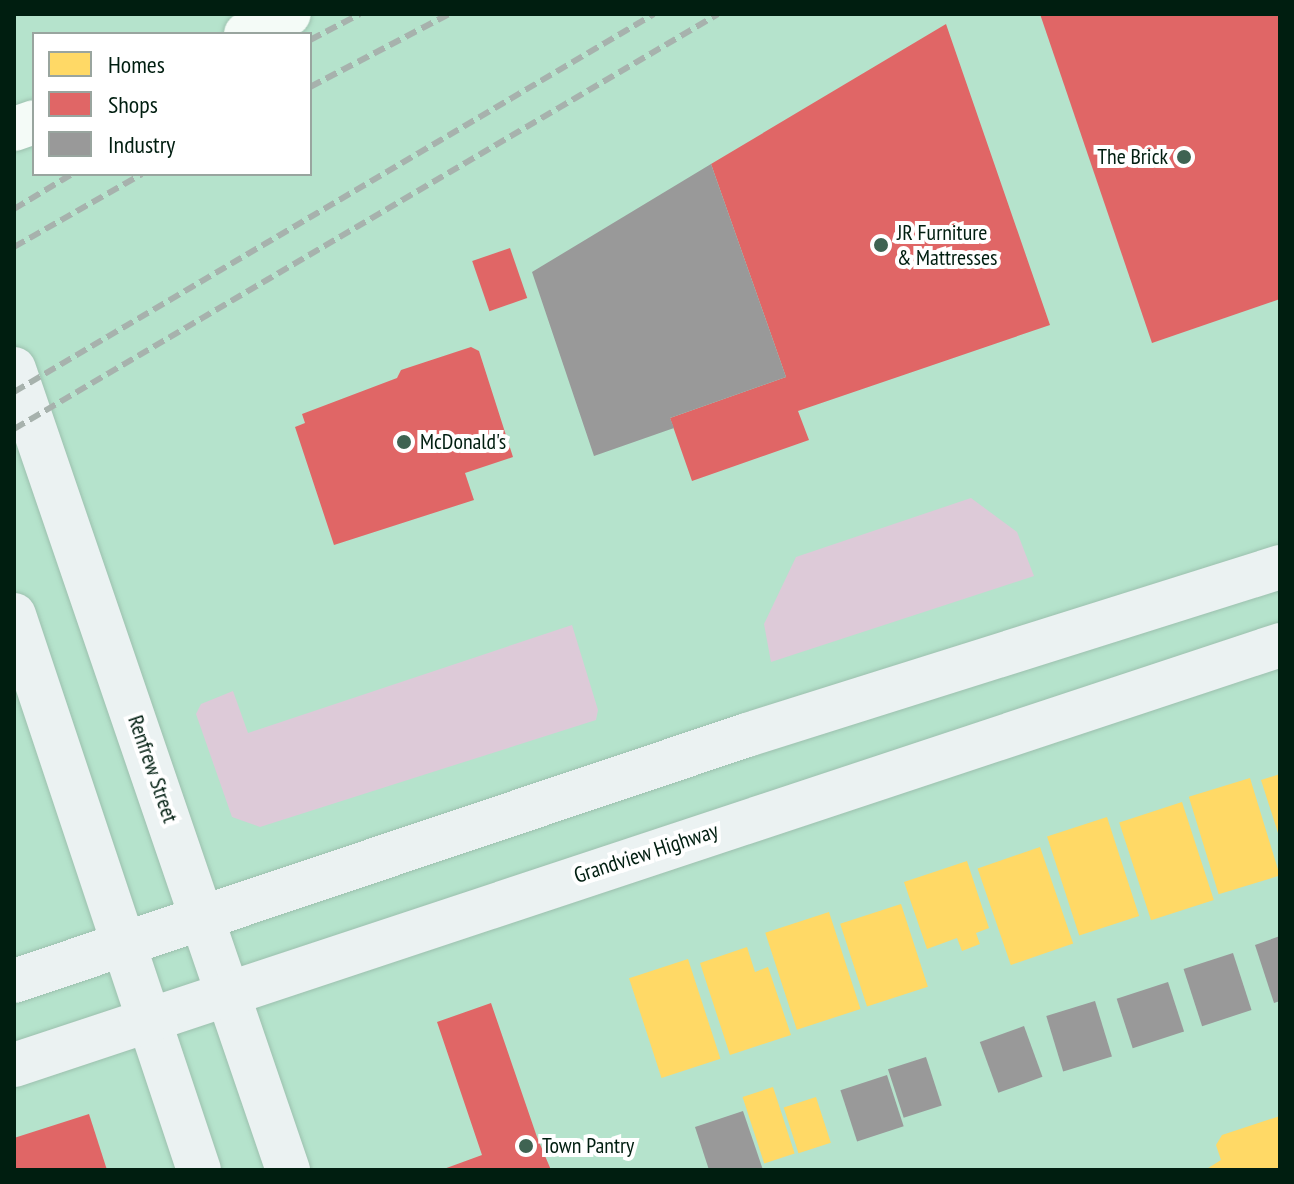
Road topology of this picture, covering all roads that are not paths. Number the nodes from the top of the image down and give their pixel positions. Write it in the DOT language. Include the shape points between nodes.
graph roads {
  1 [pos="289,14"];
  2 [pos="250,32"];
  3 [pos="14,369"];
  4 [pos="1280,567"];
  5 [pos="14,615"];
  6 [pos="1280,645"];
  7 [pos="204,918"];
  8 [pos="122,945"];
  9 [pos="14,981"];
  10 [pos="231,993"];
  11 [pos="148,1020"];
  12 [pos="14,1065"];
  13 [pos="199,1170"];
  14 [pos="288,1170"];
  1 -- 2 [label="street"];
  3 -- 7 [label="main road, Renfrew Street"];
  4 -- 7 [label="main road" via="747,735"];
  5 -- 8 [label="main road"];
  6 -- 10 [label="main road, Grandview Highway"];
  7 -- 8 [label="main road"];
  7 -- 10 [label="main road, Renfrew Street"];
  8 -- 9 [label="main road"];
  8 -- 11 [label="main road"];
  10 -- 11 [label="main road, Grandview Highway"];
  10 -- 14 [label="main road, Renfrew Street"];
  11 -- 12 [label="main road, Grandview Highway"];
  11 -- 13 [label="main road"];
}
